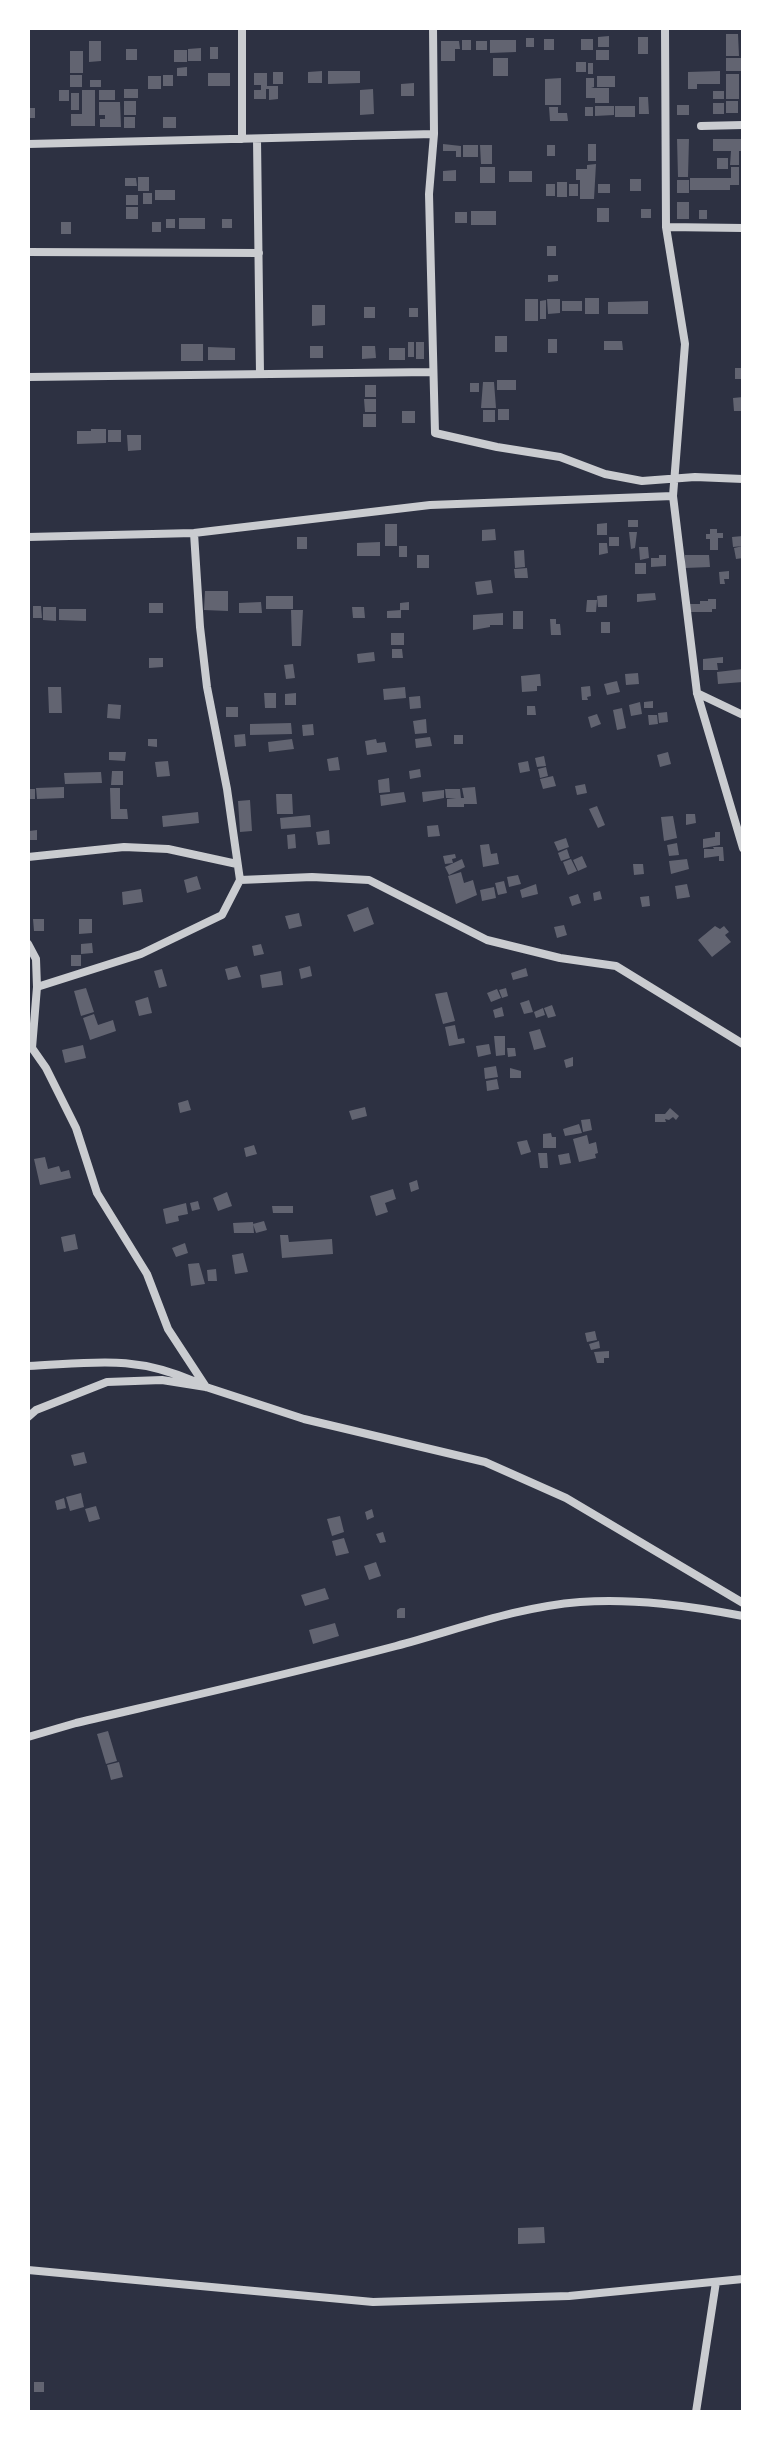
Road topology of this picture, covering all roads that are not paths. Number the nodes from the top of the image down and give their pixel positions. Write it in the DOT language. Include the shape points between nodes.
graph roads {
  1 [pos="242,28"];
  2 [pos="433,28"];
  3 [pos="665,28"];
  4 [pos="743,125"];
  5 [pos="701,126"];
  6 [pos="434,134"];
  7 [pos="242,139"];
  8 [pos="257,139"];
  9 [pos="28,144"];
  10 [pos="666,227"];
  11 [pos="743,228"];
  12 [pos="28,252"];
  13 [pos="259,253"];
  14 [pos="432,372"];
  15 [pos="260,374"];
  16 [pos="28,377"];
  17 [pos="675,479"];
  18 [pos="743,479"];
  19 [pos="673,496"];
  20 [pos="194,533"];
  21 [pos="28,537"];
  22 [pos="697,693"];
  23 [pos="743,715"];
  24 [pos="743,848"];
  25 [pos="28,857"];
  26 [pos="237,864"];
  27 [pos="240,880"];
  28 [pos="28,944"];
  29 [pos="37,987"];
  30 [pos="743,1044"];
  31 [pos="30,1047"];
  32 [pos="28,1360"];
  33 [pos="28,1366"];
  34 [pos="41,1366"];
  35 [pos="206,1387"];
  36 [pos="28,1417"];
  37 [pos="743,1603"];
  38 [pos="743,1616"];
  39 [pos="28,1737"];
  40 [pos="28,2270"];
  41 [pos="743,2279"];
  42 [pos="716,2282"];
  43 [pos="696,2412"];
  1 -- 7 [label="street"];
  2 -- 6 [label="street"];
  3 -- 10 [label="street"];
  4 -- 5 [label="street"];
  6 -- 8 [label="street"];
  6 -- 14 [label="street" via="429,194"];
  7 -- 8 [label="street"];
  7 -- 9 [label="street"];
  8 -- 13 [label="street"];
  10 -- 11 [label="street"];
  10 -- 17 [label="street" via="685,344"];
  12 -- 13 [label="street"];
  13 -- 15 [label="street"];
  14 -- 15 [label="street"];
  14 -- 17 [label="street" via="435,433 560,457 605,474 642,481"];
  15 -- 16 [label="street"];
  17 -- 18 [label="street"];
  17 -- 19 [label="street"];
  19 -- 20 [label="street" via="430,505"];
  19 -- 22 [label="street"];
  20 -- 21 [label="street"];
  20 -- 26 [label="street" via="207,687"];
  22 -- 23 [label="street"];
  22 -- 24 [label="street"];
  25 -- 26 [label="street" via="124,847 168,849"];
  26 -- 27 [label="street"];
  27 -- 29 [label="street" via="222,915 141,954"];
  27 -- 30 [label="street" via="369,880 487,940 616,966"];
  28 -- 29 [label="street" via="36,959"];
  29 -- 31 [label="street"];
  31 -- 35 [label="street" via="76,1128 97,1193 147,1274 168,1329"];
  32 -- 34 [label="street"];
  33 -- 34 [label="street"];
  34 -- 35 [label="street" via="125,1362 167,1369"];
  35 -- 36 [label="street" via="162,1380 107,1382"];
  35 -- 37 [label="street" via="304,1419 485,1462 566,1498"];
  38 -- 39 [label="street" via="677,1604 580,1602 471,1623"];
  40 -- 42 [label="street" via="373,2302 569,2296"];
  41 -- 42 [label="street"];
  42 -- 43 [label="street"];
}
